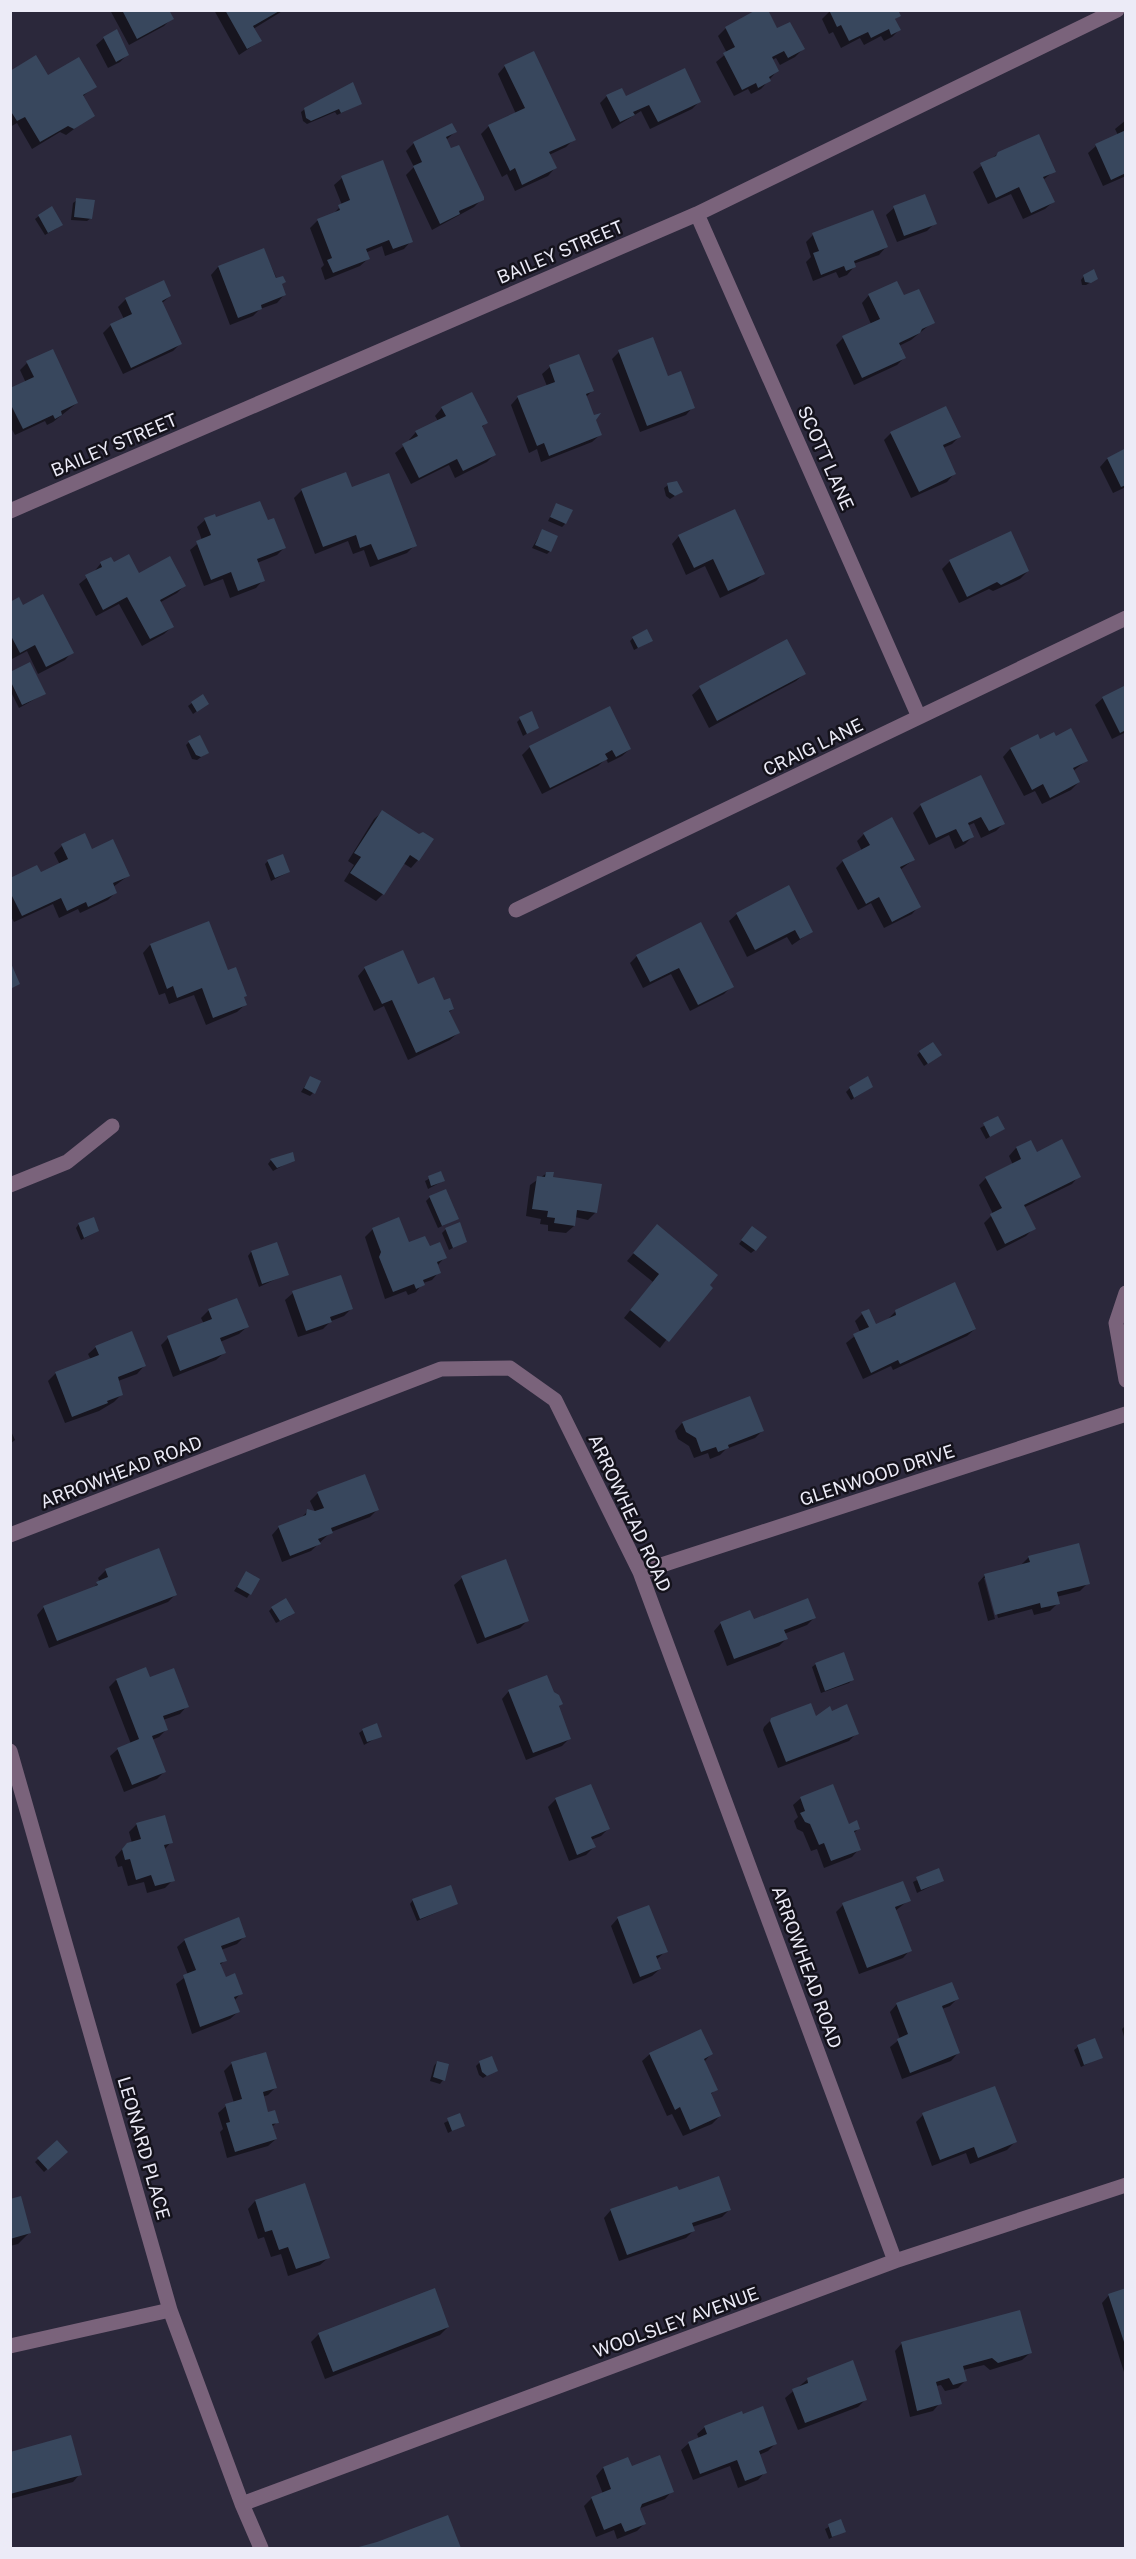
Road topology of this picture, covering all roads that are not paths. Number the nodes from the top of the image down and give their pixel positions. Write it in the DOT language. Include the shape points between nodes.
graph roads {
  1 [pos="1117,10"];
  2 [pos="697,214"];
  3 [pos="10,511"];
  4 [pos="1125,618"];
  5 [pos="919,717"];
  6 [pos="516,910"];
  7 [pos="112,1126"];
  8 [pos="10,1185"];
  9 [pos="1125,1293"];
  10 [pos="1125,1380"];
  11 [pos="1125,1414"];
  12 [pos="10,1535"];
  13 [pos="640,1572"];
  14 [pos="10,1751"];
  15 [pos="1125,2185"];
  16 [pos="895,2261"];
  17 [pos="170,2310"];
  18 [pos="10,2346"];
  19 [pos="242,2504"];
  20 [pos="261,2548"];
  1 -- 2 [label="street, BAILEY STREET"];
  2 -- 3 [label="street, BAILEY STREET"];
  2 -- 5 [label="street, SCOTT LANE"];
  4 -- 5 [label="street, CRAIG LANE"];
  5 -- 6 [label="street, CRAIG LANE"];
  7 -- 8 [label="street" via="67,1162"];
  9 -- 10 [label="street" via="1116,1323"];
  11 -- 13 [label="street, GLENWOOD DRIVE"];
  12 -- 13 [label="street, ARROWHEAD ROAD" via="441,1369 510,1368 555,1401"];
  13 -- 16 [label="street, ARROWHEAD ROAD"];
  14 -- 17 [label="street, LEONARD PLACE"];
  15 -- 16 [label="street, WOOLSLEY AVENUE"];
  16 -- 19 [label="street, WOOLSLEY AVENUE"];
  17 -- 18 [label="street"];
  17 -- 19 [label="street, LEONARD PLACE"];
  19 -- 20 [label="street, LEONARD PLACE"];
}
